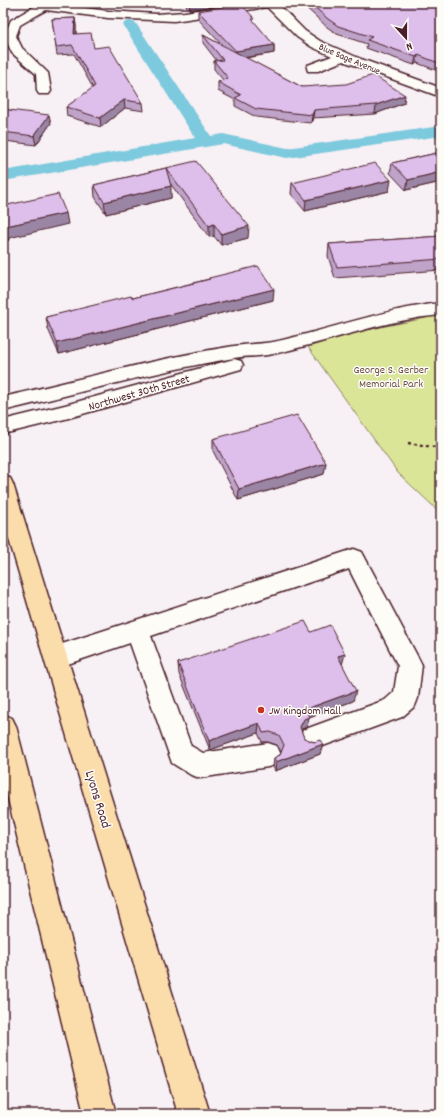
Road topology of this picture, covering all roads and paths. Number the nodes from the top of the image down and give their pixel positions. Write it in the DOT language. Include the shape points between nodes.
graph roads {
  1 [pos="267,3"];
  2 [pos="270,3"];
  3 [pos="41,4"];
  4 [pos="343,56"];
  5 [pos="313,68"];
  6 [pos="44,91"];
  7 [pos="441,92"];
  8 [pos="441,309"];
  9 [pos="272,348"];
  10 [pos="3,404"];
  11 [pos="3,427"];
  12 [pos="408,443"];
  13 [pos="441,448"];
  14 [pos="3,484"];
  15 [pos="137,630"];
  16 [pos="56,657"];
  17 [pos="3,726"];
  18 [pos="312,738"];
  19 [pos="268,755"];
  20 [pos="100,1114"];
  21 [pos="194,1114"];
  1 -- 3 [label="street" via="168,17 123,17"];
  2 -- 4 [label="street, Blue Sage Avenue" via="301,34"];
  3 -- 6 [label="street" via="15,23 10,36 16,50 42,73"];
  4 -- 5 [label="street"];
  4 -- 7 [label="street, Blue Sage Avenue"];
  8 -- 9 [label="street, Northwest 30th Street" via="420,311"];
  9 -- 10 [label="street, Northwest 30th Street" via="226,353"];
  9 -- 11 [label="street, Northwest 30th Street" via="241,363"];
  12 -- 13 [label="path"];
  14 -- 16 [label="main road, Lyons Road"];
  15 -- 16 [label="street"];
  15 -- 18 [label="street" via="354,558 410,666 406,698 393,709"];
  15 -- 19 [label="street" via="181,754 200,766"];
  16 -- 21 [label="main road, Lyons Road"];
  17 -- 20 [label="main road"];
}
